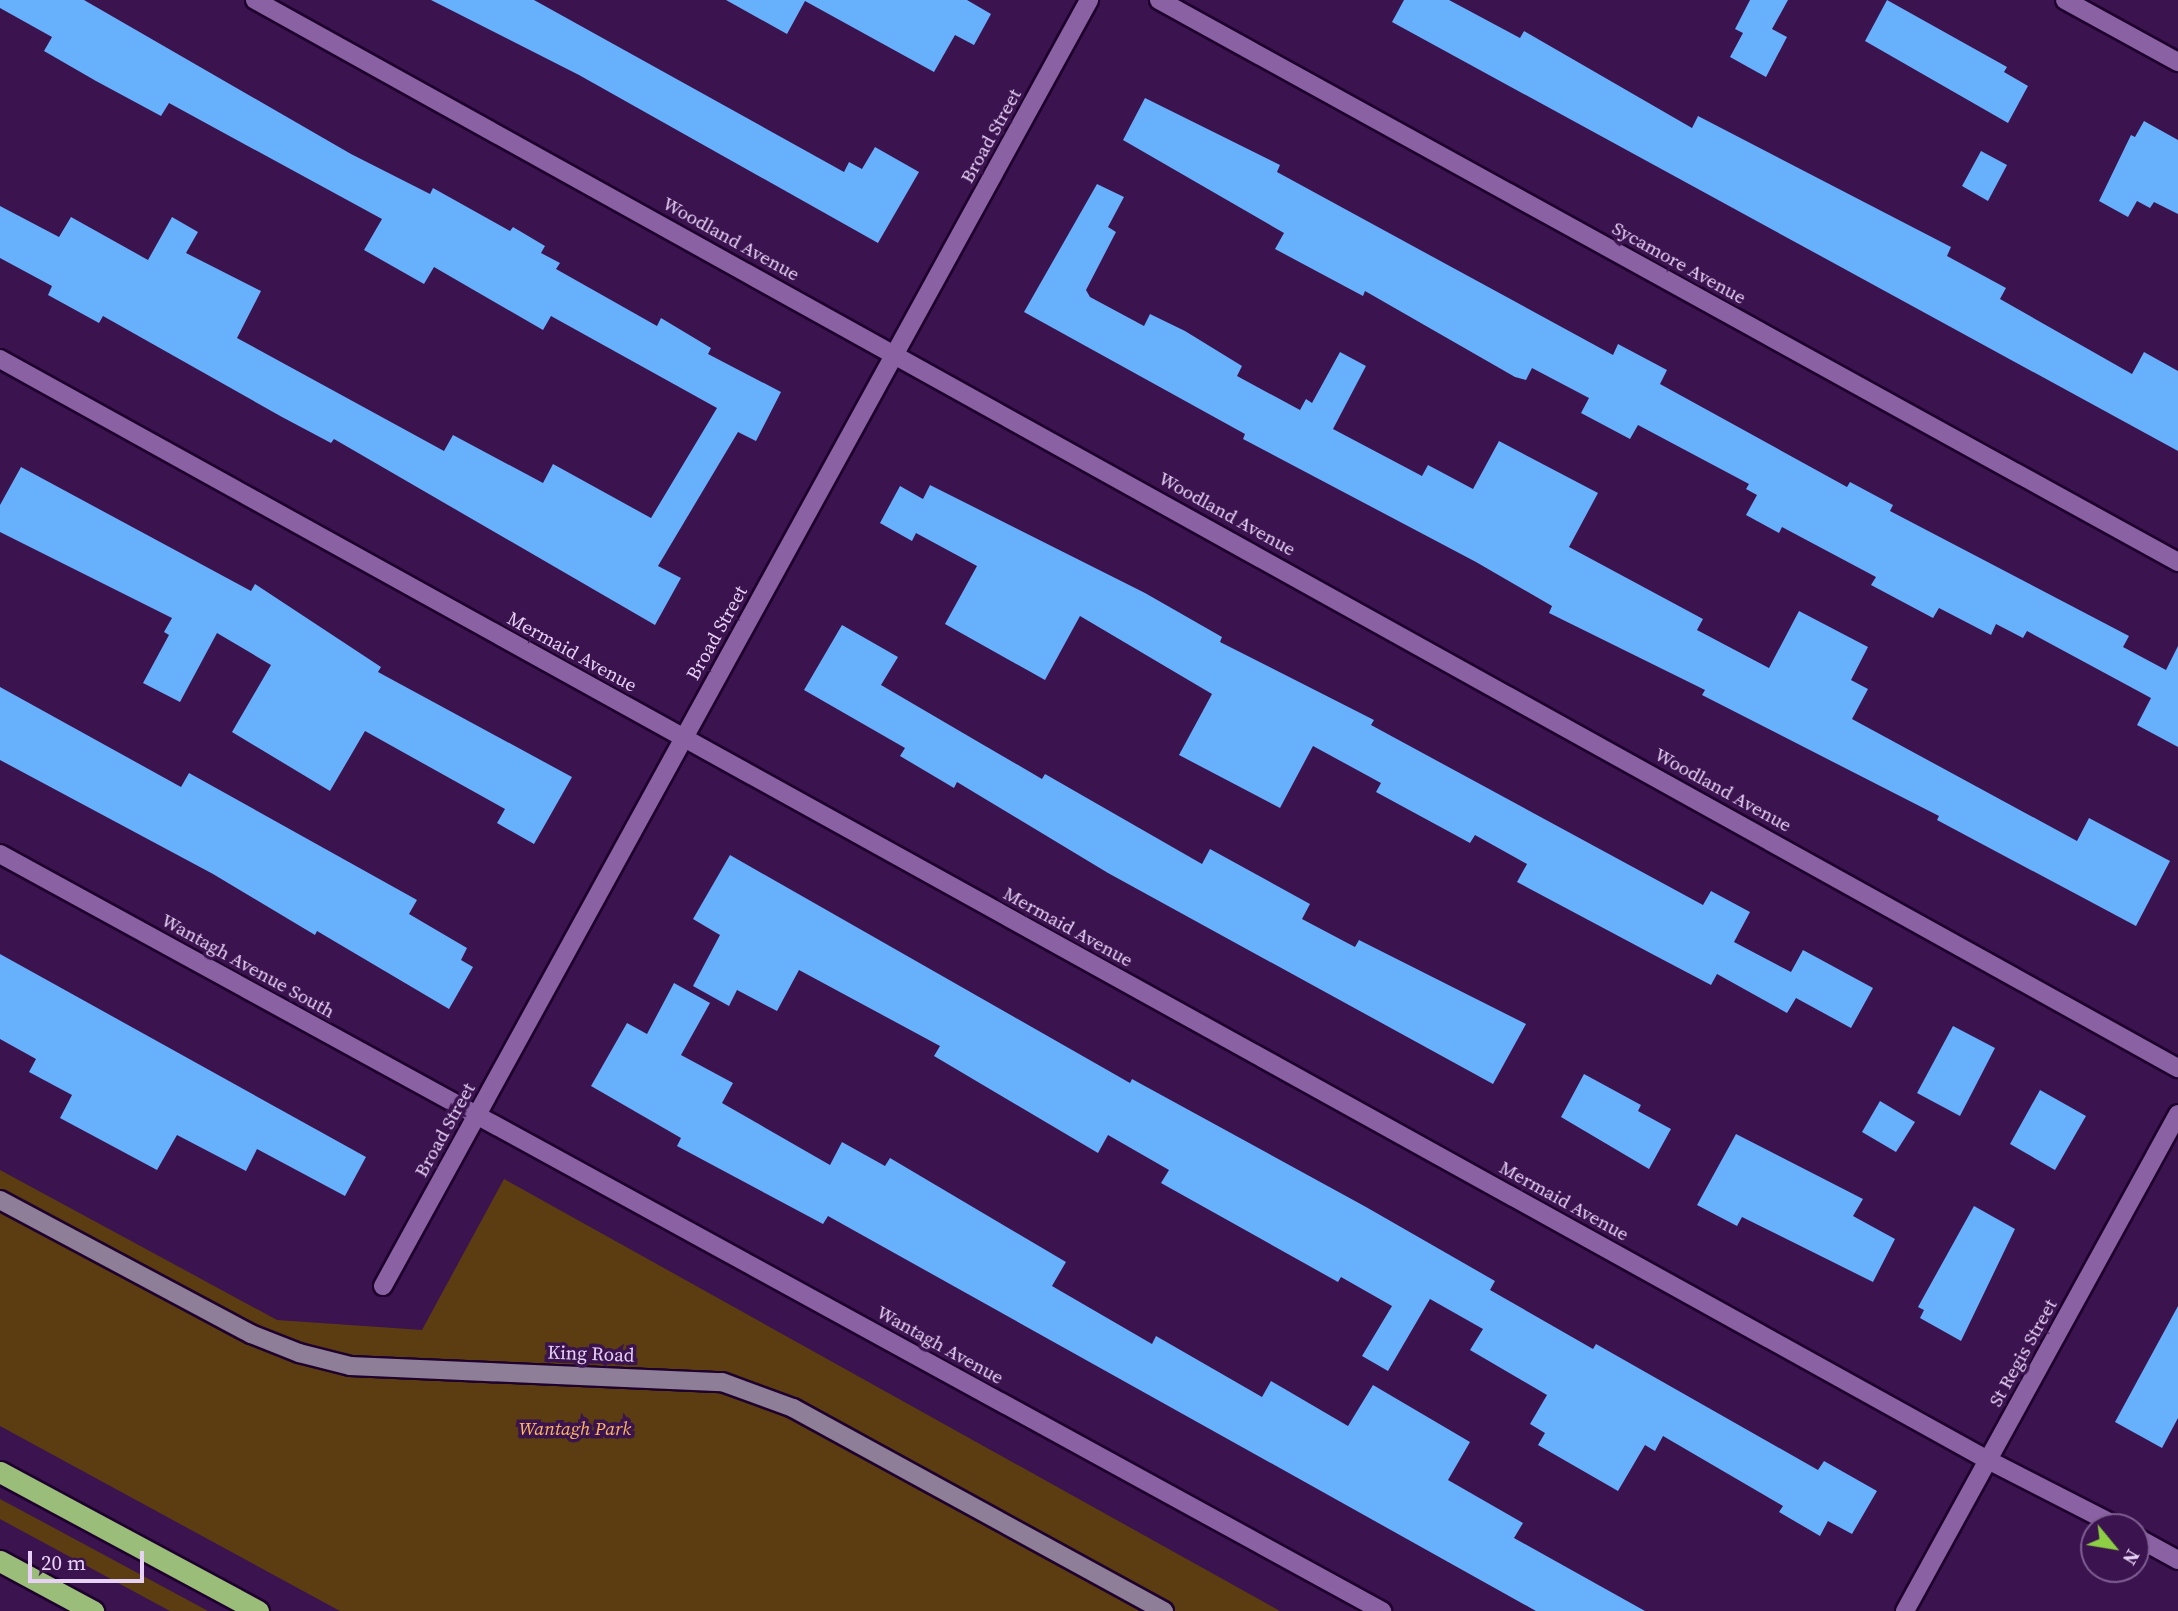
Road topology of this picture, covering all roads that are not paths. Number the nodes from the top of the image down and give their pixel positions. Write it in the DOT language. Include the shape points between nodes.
graph roads {
  1 [pos="254,0"];
  2 [pos="1089,0"];
  3 [pos="1159,0"];
  4 [pos="2065,0"];
  5 [pos="2178,62"];
  6 [pos="895,353"];
  7 [pos="0,359"];
  8 [pos="2178,562"];
  9 [pos="684,737"];
  10 [pos="0,854"];
  11 [pos="2178,1068"];
  12 [pos="2178,1114"];
  13 [pos="477,1115"];
  14 [pos="0,1200"];
  15 [pos="383,1286"];
  16 [pos="1988,1460"];
  17 [pos="0,1472"];
  18 [pos="2092,1513"];
  19 [pos="2150,1545"];
  20 [pos="2178,1560"];
  21 [pos="0,1561"];
  22 [pos="93,1611"];
  23 [pos="258,1611"];
  24 [pos="1164,1611"];
  25 [pos="1382,1611"];
  26 [pos="1905,1611"];
  1 -- 6 [label="street, Woodland Avenue"];
  2 -- 6 [label="street, Broad Street"];
  3 -- 8 [label="street, Sycamore Avenue"];
  4 -- 5 [label="street"];
  6 -- 9 [label="street, Broad Street"];
  6 -- 11 [label="street, Woodland Avenue"];
  7 -- 9 [label="street, Mermaid Avenue"];
  9 -- 13 [label="street, Broad Street"];
  9 -- 16 [label="street, Mermaid Avenue"];
  10 -- 13 [label="street, Wantagh Avenue South"];
  12 -- 16 [label="street, St Regis Street"];
  13 -- 15 [label="street, Broad Street"];
  13 -- 25 [label="street, Wantagh Avenue"];
  14 -- 24 [label="street, King Road" via="251,1335 350,1366 722,1382 793,1408"];
  16 -- 18 [label="street, Mermaid Avenue"];
  16 -- 26 [label="street, St Regis Street"];
  17 -- 23 [label="highway"];
  19 -- 20 [label="street"];
  21 -- 22 [label="highway"];
}
